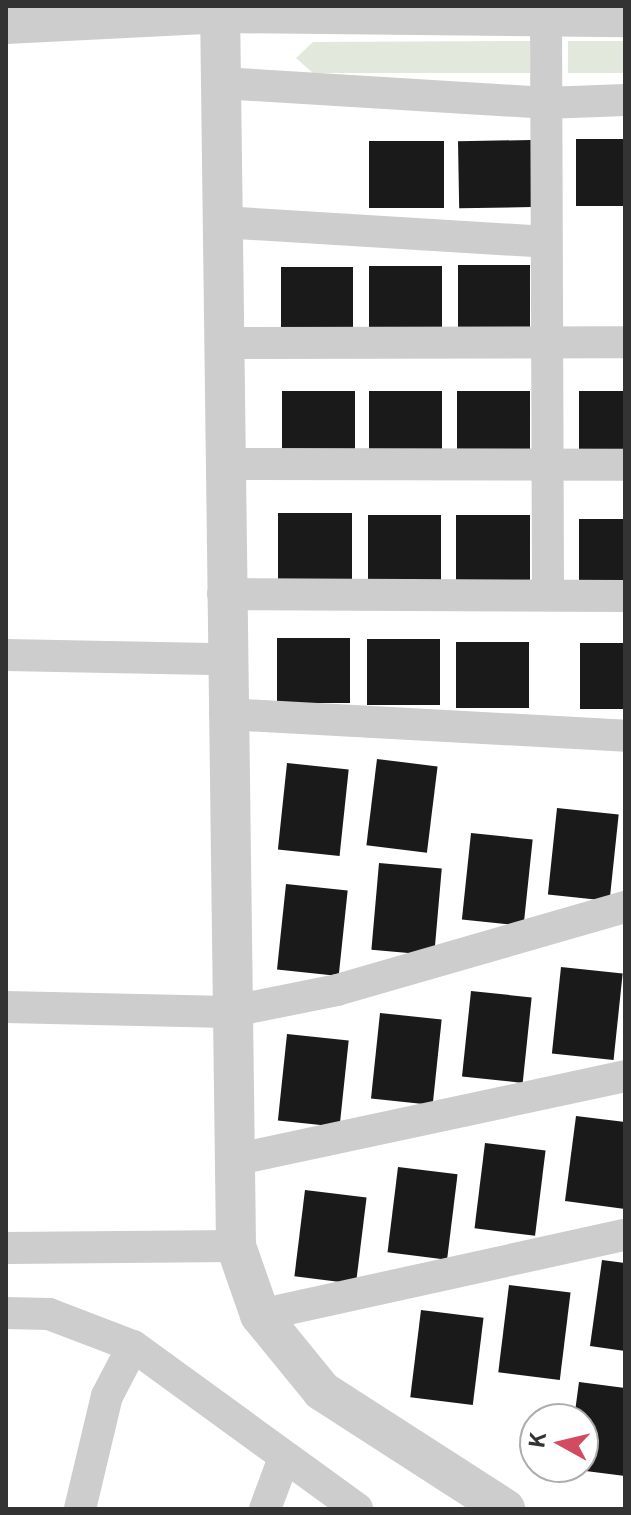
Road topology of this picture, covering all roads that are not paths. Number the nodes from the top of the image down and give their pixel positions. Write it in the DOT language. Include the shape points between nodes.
graph roads {
  1 [pos="220,10"];
  2 [pos="546,15"];
  3 [pos="625,17"];
  4 [pos="6,24"];
  5 [pos="221,83"];
  6 [pos="625,100"];
  7 [pos="546,103"];
  8 [pos="221,222"];
  9 [pos="546,242"];
  10 [pos="546,340"];
  11 [pos="625,342"];
  12 [pos="222,343"];
  13 [pos="546,463"];
  14 [pos="223,464"];
  15 [pos="625,465"];
  16 [pos="223,594"];
  17 [pos="548,595"];
  18 [pos="625,596"];
  19 [pos="6,655"];
  20 [pos="223,659"];
  21 [pos="225,714"];
  22 [pos="625,736"];
  23 [pos="625,907"];
  24 [pos="6,1007"];
  25 [pos="228,1012"];
  26 [pos="625,1076"];
  27 [pos="234,1160"];
  28 [pos="625,1235"];
  29 [pos="236,1246"];
  30 [pos="6,1248"];
  31 [pos="6,1313"];
  32 [pos="260,1315"];
  33 [pos="133,1346"];
  34 [pos="284,1458"];
  35 [pos="494,1506"];
  36 [pos="80,1509"];
  37 [pos="265,1509"];
  38 [pos="357,1509"];
  1 -- 2 [label="street"];
  1 -- 4 [label="street"];
  1 -- 5 [label="street"];
  2 -- 3 [label="street"];
  2 -- 7 [label="street"];
  5 -- 7 [label="street"];
  5 -- 8 [label="street"];
  6 -- 7 [label="street"];
  7 -- 9 [label="street"];
  8 -- 9 [label="street"];
  8 -- 12 [label="street"];
  9 -- 10 [label="street"];
  10 -- 11 [label="street"];
  10 -- 12 [label="street"];
  10 -- 13 [label="street"];
  12 -- 14 [label="street"];
  13 -- 14 [label="street"];
  13 -- 15 [label="street"];
  13 -- 17 [label="street"];
  14 -- 16 [label="street"];
  16 -- 17 [label="street"];
  16 -- 20 [label="street"];
  17 -- 18 [label="street"];
  19 -- 20 [label="street"];
  20 -- 21 [label="street"];
  21 -- 22 [label="street"];
  21 -- 25 [label="street"];
  23 -- 25 [label="street" via="337,990"];
  24 -- 25 [label="street"];
  25 -- 27 [label="street"];
  26 -- 27 [label="street"];
  27 -- 29 [label="street"];
  28 -- 32 [label="street"];
  29 -- 30 [label="street"];
  29 -- 32 [label="street"];
  31 -- 33 [label="street" via="49,1314"];
  32 -- 35 [label="street" via="322,1391"];
  33 -- 34 [label="street" via="175,1370"];
  33 -- 36 [label="street" via="107,1396"];
  34 -- 37 [label="street"];
  34 -- 38 [label="street"];
}
